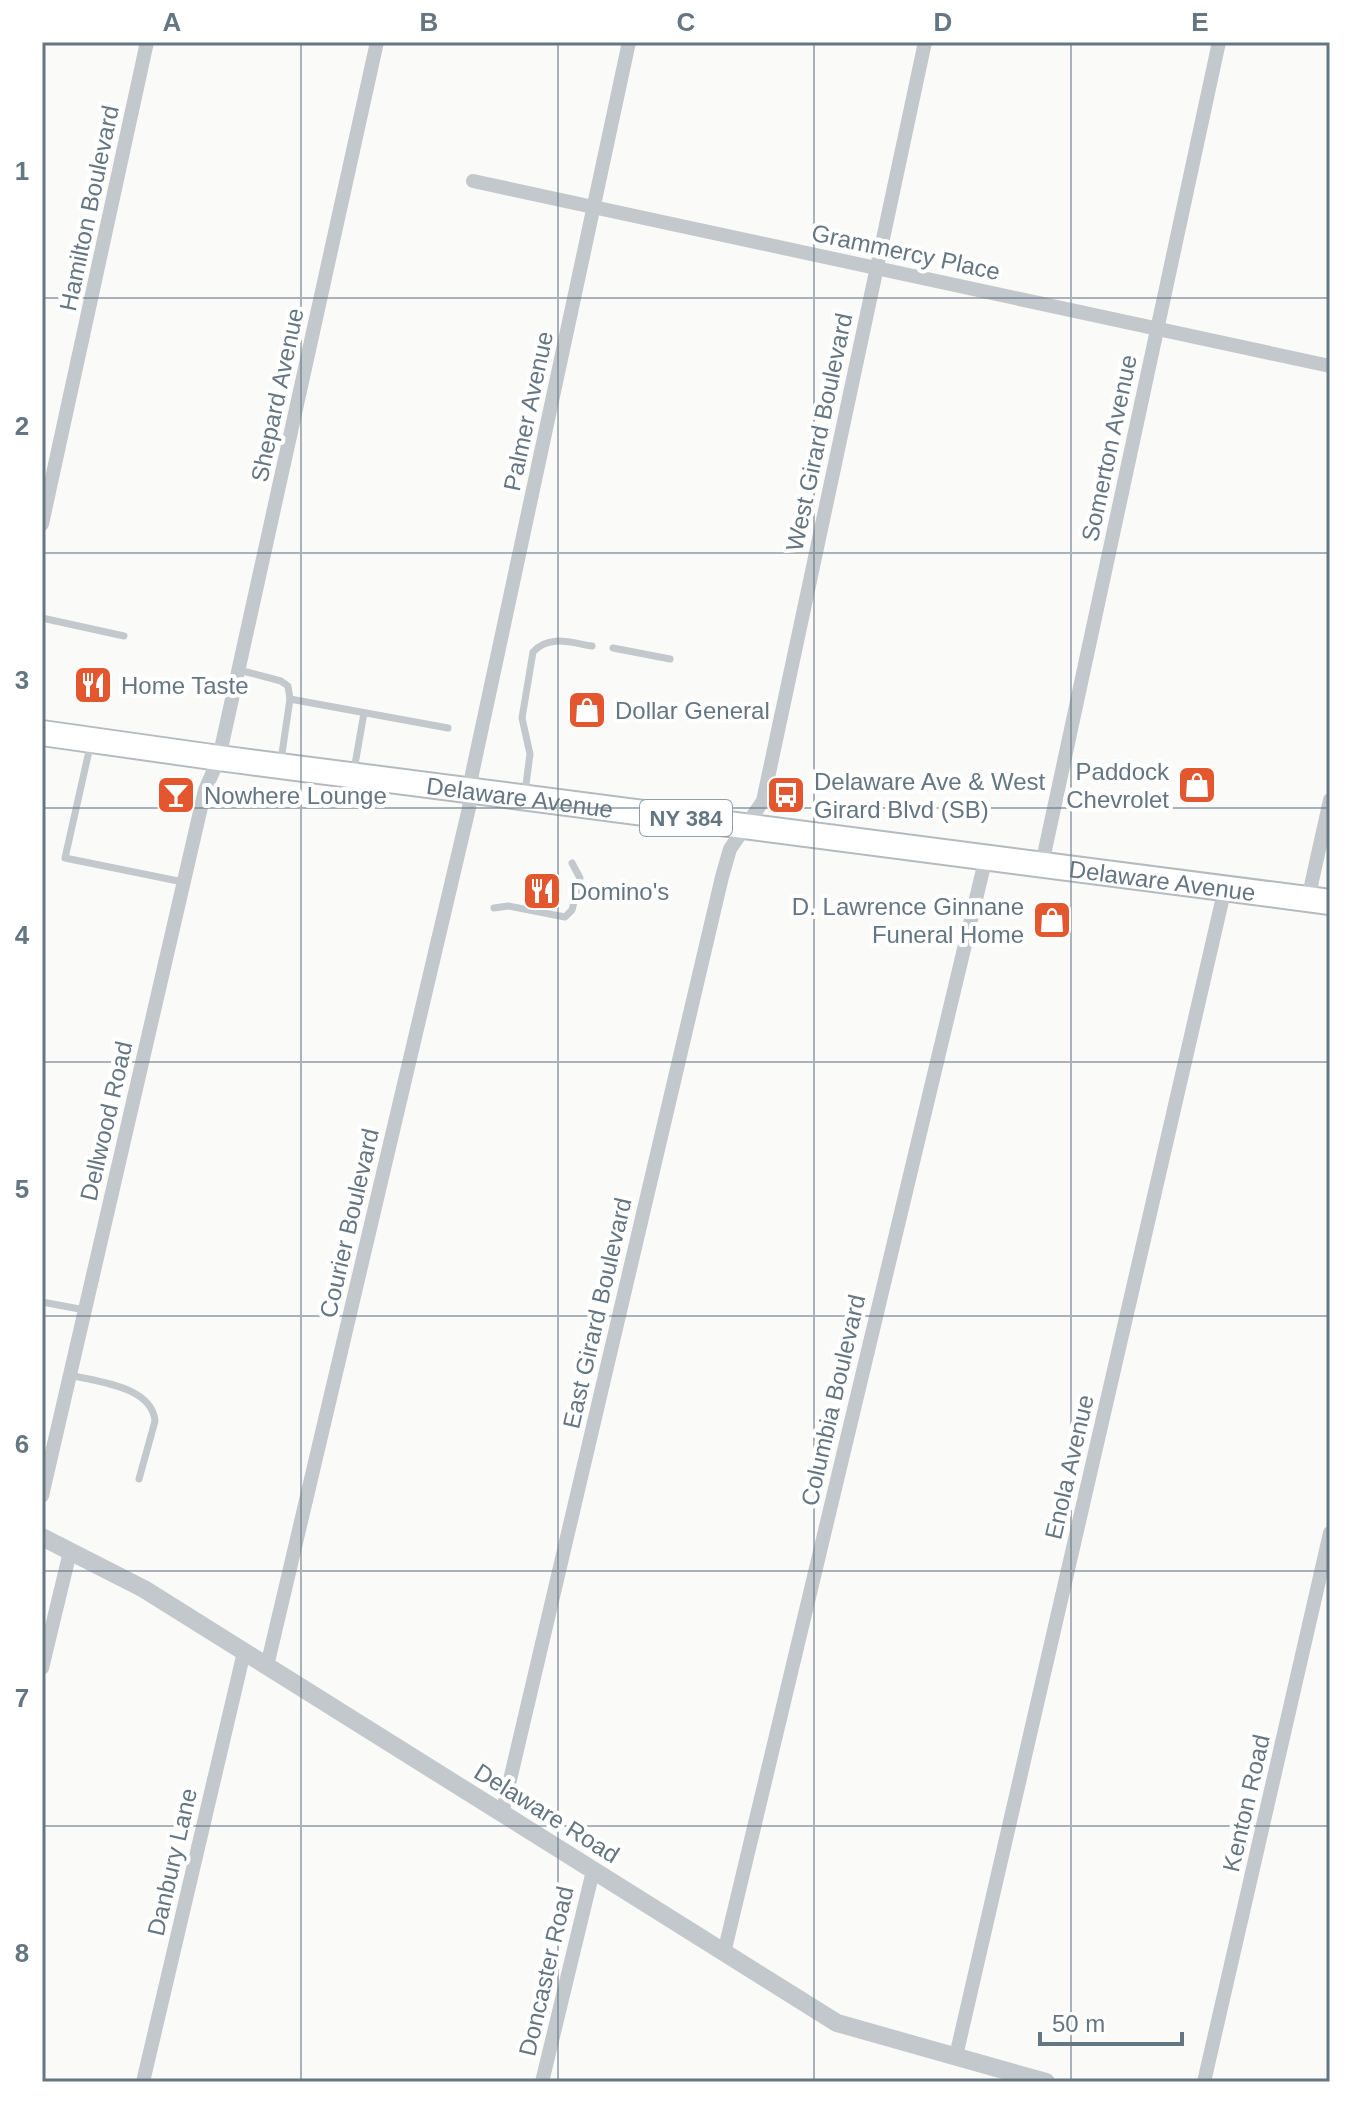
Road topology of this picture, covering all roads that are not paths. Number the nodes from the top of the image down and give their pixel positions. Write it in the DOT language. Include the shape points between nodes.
graph roads {
  1 [pos="147,42"];
  2 [pos="377,42"];
  3 [pos="629,42"];
  4 [pos="925,42"];
  5 [pos="1219,42"];
  6 [pos="473,181"];
  7 [pos="594,207"];
  8 [pos="877,268"];
  9 [pos="1157,329"];
  10 [pos="1330,366"];
  11 [pos="42,524"];
  12 [pos="42,618"];
  13 [pos="124,636"];
  14 [pos="592,646"];
  15 [pos="613,648"];
  16 [pos="670,659"];
  17 [pos="239,670"];
  18 [pos="290,699"];
  19 [pos="364,713"];
  20 [pos="448,728"];
  21 [pos="42,733"];
  22 [pos="92,740"];
  23 [pos="219,758"];
  24 [pos="280,766"];
  25 [pos="353,775"];
  26 [pos="471,790"];
  27 [pos="525,797"];
  28 [pos="1330,800"];
  29 [pos="746,826"];
  30 [pos="986,857"];
  31 [pos="572,863"];
  32 [pos="1042,864"];
  33 [pos="184,882"];
  34 [pos="1225,888"];
  35 [pos="1319,901"];
  36 [pos="494,908"];
  37 [pos="42,1302"];
  38 [pos="85,1310"];
  39 [pos="70,1375"];
  40 [pos="139,1479"];
  41 [pos="42,1496"];
  42 [pos="1330,1533"];
  43 [pos="42,1537"];
  44 [pos="70,1552"];
  45 [pos="244,1652"];
  46 [pos="267,1666"];
  47 [pos="42,1668"];
  48 [pos="502,1814"];
  49 [pos="593,1871"];
  50 [pos="724,1953"];
  51 [pos="956,2056"];
  52 [pos="143,2082"];
  53 [pos="542,2082"];
  54 [pos="1046,2082"];
  55 [pos="1204,2082"];
  1 -- 11 [label="street, Hamilton Boulevard"];
  2 -- 17 [label="street, Shepard Avenue"];
  3 -- 7 [label="street, Palmer Avenue"];
  4 -- 8 [label="street, West Girard Boulevard"];
  5 -- 9 [label="street, Somerton Avenue"];
  6 -- 7 [label="street, Grammercy Place"];
  7 -- 8 [label="street, Grammercy Place"];
  7 -- 26 [label="street, Palmer Avenue"];
  8 -- 9 [label="street, Grammercy Place"];
  8 -- 29 [label="street, West Girard Boulevard" via="763,801"];
  9 -- 10 [label="street, Grammercy Place"];
  9 -- 32 [label="street, Somerton Avenue"];
  12 -- 13 [label="lane"];
  14 -- 27 [label="lane" via="553,640 533,652 522,718 530,754"];
  15 -- 16 [label="lane"];
  17 -- 18 [label="lane" via="281,681 288,686"];
  17 -- 23 [label="street, Shepard Avenue"];
  18 -- 19 [label="lane"];
  18 -- 24 [label="lane"];
  19 -- 20 [label="lane"];
  19 -- 25 [label="lane"];
  21 -- 22 [label="main road, Delaware Avenue / NY 384"];
  22 -- 23 [label="main road, Delaware Avenue / NY 384"];
  22 -- 33 [label="lane" via="65,858"];
  23 -- 24 [label="main road, Delaware Avenue / NY 384"];
  23 -- 33 [label="street, Dellwood Road" via="205,790"];
  24 -- 25 [label="main road, Delaware Avenue / NY 384"];
  25 -- 26 [label="main road, Delaware Avenue / NY 384"];
  26 -- 27 [label="main road, Delaware Avenue / NY 384"];
  26 -- 46 [label="street, Courier Boulevard"];
  27 -- 29 [label="main road, Delaware Avenue / NY 384"];
  28 -- 35 [label="street"];
  29 -- 30 [label="main road, Delaware Avenue / NY 384"];
  29 -- 48 [label="street, East Girard Boulevard" via="730,849 722,877"];
  30 -- 32 [label="main road, Delaware Avenue / NY 384"];
  30 -- 50 [label="street, Columbia Boulevard"];
  31 -- 36 [label="lane" via="580,878 572,910 565,917"];
  32 -- 34 [label="main road, Delaware Avenue / NY 384"];
  33 -- 38 [label="street, Dellwood Road"];
  34 -- 35 [label="main road, Delaware Avenue / NY 384"];
  34 -- 51 [label="street, Enola Avenue"];
  37 -- 38 [label="lane"];
  38 -- 39 [label="street, Dellwood Road"];
  39 -- 40 [label="lane" via="138,1394 154,1412"];
  39 -- 41 [label="street, Dellwood Road"];
  42 -- 55 [label="street, Kenton Road"];
  43 -- 44 [label="street, Delaware Road"];
  44 -- 45 [label="street, Delaware Road" via="144,1589"];
  44 -- 47 [label="street"];
  45 -- 46 [label="street, Delaware Road"];
  45 -- 52 [label="street, Danbury Lane"];
  46 -- 48 [label="street, Delaware Road"];
  48 -- 49 [label="street, Delaware Road"];
  49 -- 50 [label="street, Delaware Road"];
  49 -- 53 [label="street, Doncaster Road"];
  50 -- 51 [label="street, Delaware Road" via="837,2023"];
  51 -- 54 [label="street, Delaware Road"];
}
